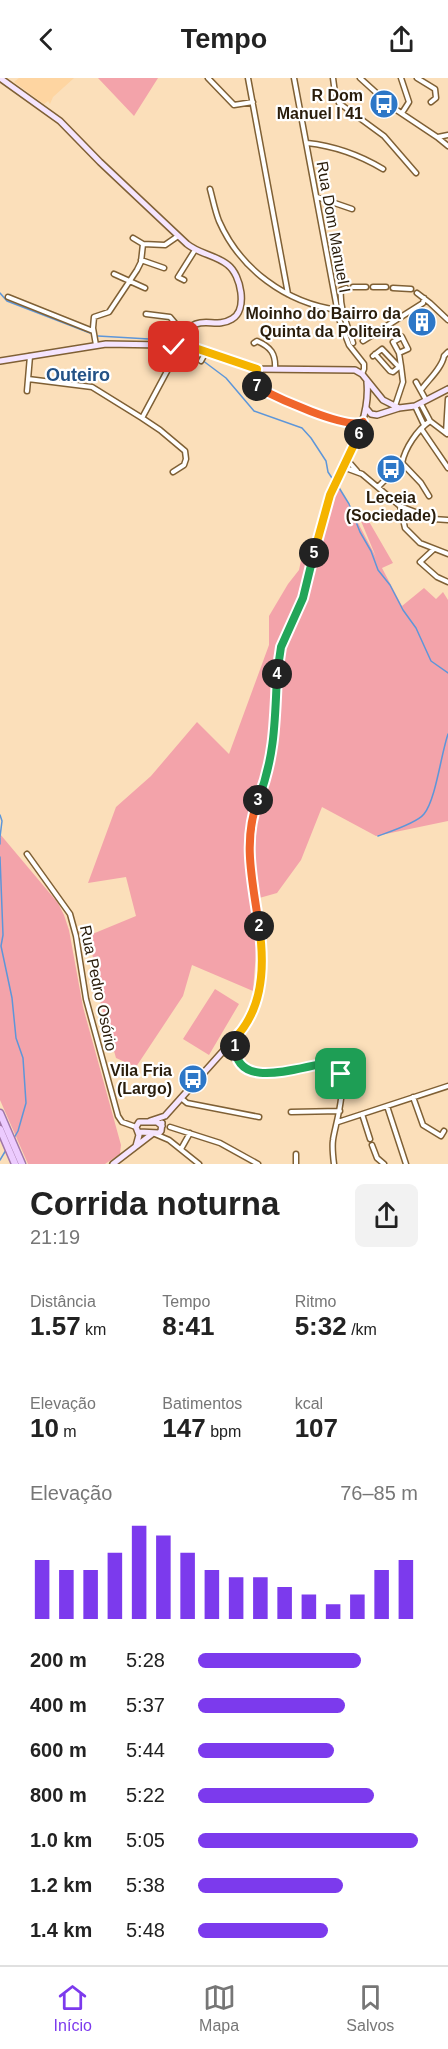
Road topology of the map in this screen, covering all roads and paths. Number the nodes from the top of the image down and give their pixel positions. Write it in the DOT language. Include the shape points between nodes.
graph roads {
  1 [pos="0,78"];
  2 [pos="208,78"];
  3 [pos="248,78"];
  4 [pos="294,78"];
  5 [pos="333,78"];
  6 [pos="360,78"];
  7 [pos="401,78"];
  8 [pos="417,78"];
  9 [pos="253,102"];
  10 [pos="431,102"];
  11 [pos="402,113"];
  12 [pos="448,135"];
  13 [pos="437,137"];
  14 [pos="307,143"];
  15 [pos="448,146"];
  16 [pos="383,169"];
  17 [pos="416,173"];
  18 [pos="210,189"];
  19 [pos="317,197"];
  20 [pos="352,209"];
  21 [pos="177,236"];
  22 [pos="133,238"];
  23 [pos="143,244"];
  24 [pos="195,250"];
  25 [pos="141,260"];
  26 [pos="164,268"];
  27 [pos="114,274"];
  28 [pos="173,275"];
  29 [pos="178,277"];
  30 [pos="129,280"];
  31 [pos="184,280"];
  32 [pos="353,287"];
  33 [pos="366,287"];
  34 [pos="373,287"];
  35 [pos="386,287"];
  36 [pos="145,288"];
  37 [pos="346,288"];
  38 [pos="393,288"];
  39 [pos="411,289"];
  40 [pos="417,293"];
  41 [pos="288,294"];
  42 [pos="8,297"];
  43 [pos="424,298"];
  44 [pos="338,310"];
  45 [pos="146,314"];
  46 [pos="448,320"];
  47 [pos="93,331"];
  48 [pos="186,337"];
  49 [pos="177,341"];
  50 [pos="363,341"];
  51 [pos="254,343"];
  52 [pos="353,344"];
  53 [pos="96,345"];
  54 [pos="163,345"];
  55 [pos="175,349"];
  56 [pos="198,349"];
  57 [pos="184,352"];
  58 [pos="448,352"];
  59 [pos="399,353"];
  60 [pos="30,355"];
  61 [pos="173,360"];
  62 [pos="0,361"];
  63 [pos="400,367"];
  64 [pos="257,369"];
  65 [pos="275,369"];
  66 [pos="362,374"];
  67 [pos="28,379"];
  68 [pos="367,382"];
  69 [pos="416,382"];
  70 [pos="448,389"];
  71 [pos="421,390"];
  72 [pos="27,391"];
  73 [pos="382,398"];
  74 [pos="448,399"];
  75 [pos="424,402"];
  76 [pos="366,404"];
  77 [pos="413,406"];
  78 [pos="397,407"];
  79 [pos="378,414"];
  80 [pos="142,418"];
  81 [pos="430,422"];
  82 [pos="361,427"];
  83 [pos="423,428"];
  84 [pos="447,433"];
  85 [pos="347,456"];
  86 [pos="402,463"];
  87 [pos="342,467"];
  88 [pos="448,468"];
  89 [pos="357,471"];
  90 [pos="173,472"];
  91 [pos="378,487"];
  92 [pos="429,496"];
  93 [pos="400,506"];
  94 [pos="448,520"];
  95 [pos="434,549"];
  96 [pos="448,554"];
  97 [pos="448,582"];
  98 [pos="27,854"];
  99 [pos="234,1039"];
  100 [pos="223,1051"];
  101 [pos="242,1065"];
  102 [pos="448,1086"];
  103 [pos="413,1097"];
  104 [pos="181,1098"];
  105 [pos="387,1106"];
  106 [pos="340,1111"];
  107 [pos="291,1112"];
  108 [pos="0,1113"];
  109 [pos="362,1114"];
  110 [pos="165,1116"];
  111 [pos="259,1117"];
  112 [pos="150,1121"];
  113 [pos="338,1122"];
  114 [pos="162,1127"];
  115 [pos="170,1127"];
  116 [pos="0,1129"];
  117 [pos="138,1129"];
  118 [pos="444,1131"];
  119 [pos="190,1133"];
  120 [pos="154,1134"];
  121 [pos="370,1139"];
  122 [pos="169,1140"];
  123 [pos="136,1146"];
  124 [pos="372,1146"];
  125 [pos="181,1149"];
  126 [pos="296,1154"];
  127 [pos="15,1164"];
  128 [pos="22,1164"];
  129 [pos="113,1164"];
  130 [pos="199,1164"];
  131 [pos="258,1164"];
  132 [pos="296,1164"];
  133 [pos="334,1164"];
  134 [pos="384,1164"];
  135 [pos="406,1164"];
  1 -- 21 [label="main road" via="60,121"];
  2 -- 9 [label="street" via="234,105"];
  3 -- 9 [label="street"];
  4 -- 14 [label="street, Rua Dom Manuel I"];
  5 -- 17 [label="street" via="339,103 384,136"];
  6 -- 11 [label="street"];
  7 -- 11 [label="street" via="409,102"];
  8 -- 10 [label="street" via="435,89 436,98"];
  9 -- 41 [label="street"];
  11 -- 13 [label="street"];
  12 -- 13 [label="street"];
  13 -- 15 [label="street"];
  14 -- 16 [label="street" via="351,153"];
  14 -- 19 [label="street, Rua Dom Manuel I"];
  18 -- 41 [label="street" via="219,222 238,252 259,275"];
  19 -- 20 [label="street"];
  19 -- 44 [label="street, Rua Dom Manuel I"];
  21 -- 23 [label="street" via="165,245"];
  21 -- 24 [label="main road"];
  22 -- 23 [label="street"];
  23 -- 25 [label="street"];
  24 -- 29 [label="street"];
  24 -- 48 [label="main road" via="232,268 240,286 240,306 230,321 200,322"];
  25 -- 26 [label="street"];
  25 -- 30 [label="street"];
  27 -- 30 [label="street"];
  28 -- 29 [label="street"];
  29 -- 31 [label="street"];
  30 -- 36 [label="street"];
  30 -- 47 [label="street" via="109,312 94,317"];
  32 -- 33 [label="street"];
  34 -- 35 [label="street"];
  37 -- 52 [label="street" via="341,290 340,297"];
  38 -- 39 [label="street"];
  40 -- 43 [label="street"];
  41 -- 44 [label="street"];
  42 -- 47 [label="street"];
  43 -- 46 [label="street"];
  43 -- 50 [label="street" via="423,303"];
  44 -- 52 [label="street, Rua Dom Manuel I"];
  45 -- 48 [label="street" via="170,317"];
  47 -- 53 [label="street"];
  48 -- 49 [label="main road"];
  48 -- 56 [label="main road"];
  48 -- 57 [label="main road"];
  49 -- 54 [label="main road"];
  49 -- 55 [label="main road"];
  51 -- 65 [label="street" via="270,348"];
  52 -- 66 [label="street, Rua Dom Manuel I" via="366,362"];
  53 -- 54 [label="main road"];
  53 -- 60 [label="main road"];
  54 -- 55 [label="main road"];
  55 -- 57 [label="main road"];
  55 -- 61 [label="street"];
  56 -- 57 [label="main road"];
  56 -- 64 [label="main road" via="203,357"];
  57 -- 61 [label="street"];
  58 -- 71 [label="street"];
  59 -- 63 [label="street"];
  60 -- 62 [label="main road"];
  60 -- 67 [label="street"];
  61 -- 80 [label="street"];
  63 -- 63 [label="street" via="382,349 374,355 390,371"];
  63 -- 78 [label="street" via="403,382"];
  64 -- 65 [label="main road"];
  64 -- 82 [label="street" via="258,388 312,412"];
  65 -- 66 [label="main road" via="350,369"];
  66 -- 68 [label="main road"];
  67 -- 72 [label="street"];
  67 -- 80 [label="street" via="92,387"];
  68 -- 73 [label="main road"];
  68 -- 76 [label="main road"];
  69 -- 71 [label="street"];
  70 -- 75 [label="main road"];
  71 -- 75 [label="street"];
  73 -- 76 [label="main road" via="371,397"];
  73 -- 78 [label="main road"];
  73 -- 79 [label="main road" via="385,406"];
  74 -- 84 [label="street"];
  75 -- 77 [label="main road"];
  75 -- 81 [label="street"];
  76 -- 79 [label="main road" via="368,412"];
  76 -- 82 [label="main road"];
  77 -- 78 [label="main road"];
  77 -- 83 [label="street"];
  78 -- 79 [label="main road"];
  79 -- 82 [label="main road"];
  80 -- 90 [label="street" via="185,451 184,465"];
  81 -- 83 [label="street"];
  81 -- 84 [label="street"];
  82 -- 85 [label="main road"];
  83 -- 86 [label="street" via="405,450"];
  83 -- 88 [label="street"];
  85 -- 87 [label="main road"];
  85 -- 89 [label="street"];
  86 -- 91 [label="street"];
  86 -- 92 [label="street"];
  87 -- 89 [label="street"];
  87 -- 99 [label="main road" via="324,514 303,598 278,659 272,754 249,835 261,946 259,992 250,1018"];
  89 -- 91 [label="street"];
  91 -- 93 [label="street"];
  93 -- 94 [label="street" via="433,519"];
  93 -- 95 [label="street" via="408,532"];
  95 -- 96 [label="street"];
  95 -- 97 [label="street" via="420,562"];
  98 -- 117 [label="street, Rua Pedro Osório" via="70,914 86,999 118,1116"];
  99 -- 100 [label="main road"];
  99 -- 101 [label="street"];
  100 -- 101 [label="street"];
  100 -- 104 [label="main road"];
  101 -- 106 [label="street" via="265,1074 329,1063 341,1074"];
  102 -- 103 [label="street"];
  103 -- 105 [label="street"];
  103 -- 118 [label="street" via="423,1125 441,1136"];
  104 -- 110 [label="main road"];
  104 -- 111 [label="street" via="187,1103"];
  105 -- 109 [label="street"];
  105 -- 135 [label="street"];
  106 -- 107 [label="street"];
  106 -- 113 [label="street"];
  108 -- 128 [label="main road"];
  109 -- 113 [label="street"];
  109 -- 121 [label="street"];
  110 -- 112 [label="main road"];
  110 -- 114 [label="main road"];
  112 -- 114 [label="main road"];
  112 -- 117 [label="main road" via="141,1121"];
  113 -- 133 [label="street" via="333,1139"];
  114 -- 120 [label="main road"];
  114 -- 122 [label="street"];
  115 -- 119 [label="street"];
  116 -- 127 [label="main road"];
  117 -- 120 [label="main road"];
  117 -- 123 [label="main road"];
  119 -- 125 [label="street"];
  119 -- 131 [label="street" via="220,1143"];
  120 -- 122 [label="street"];
  120 -- 123 [label="main road"];
  122 -- 125 [label="street"];
  123 -- 129 [label="main road"];
  124 -- 134 [label="street"];
  125 -- 130 [label="street"];
  126 -- 132 [label="street"];
}
